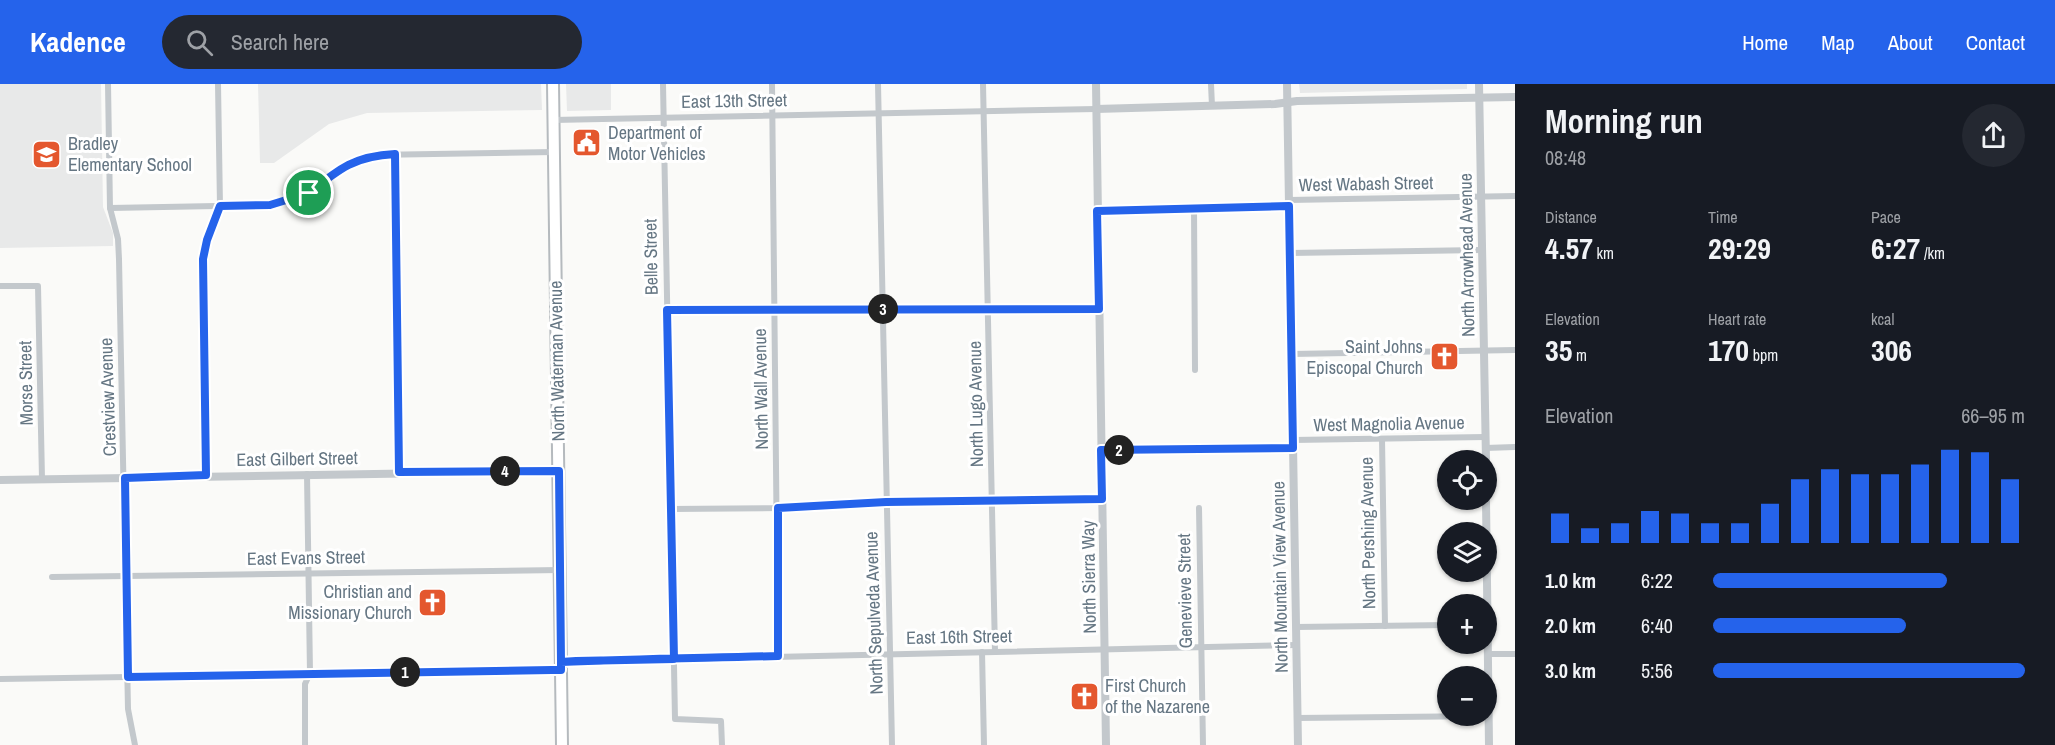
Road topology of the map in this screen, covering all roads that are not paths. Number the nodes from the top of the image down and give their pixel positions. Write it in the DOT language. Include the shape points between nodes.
graph roads {
  1 [pos="108,84"];
  2 [pos="218,84"];
  3 [pos="553,84"];
  4 [pos="663,84"];
  5 [pos="772,84"];
  6 [pos="878,84"];
  7 [pos="983,84"];
  8 [pos="1096,84"];
  9 [pos="1211,84"];
  10 [pos="1287,84"];
  11 [pos="1479,84"];
  12 [pos="1479,97"];
  13 [pos="1515,97"];
  14 [pos="1287,102"];
  15 [pos="1212,106"];
  16 [pos="1096,109"];
  17 [pos="984,111"];
  18 [pos="879,113"];
  19 [pos="773,115"];
  20 [pos="663,117"];
  21 [pos="553,120"];
  22 [pos="554,152"];
  23 [pos="395,154"];
  24 [pos="1515,196"];
  25 [pos="1481,197"];
  26 [pos="1289,203"];
  27 [pos="220,206"];
  28 [pos="110,208"];
  29 [pos="1194,208"];
  30 [pos="1097,211"];
  31 [pos="1481,250"];
  32 [pos="1290,253"];
  33 [pos="0,286"];
  34 [pos="775,309"];
  35 [pos="882,309"];
  36 [pos="1099,309"];
  37 [pos="667,310"];
  38 [pos="989,310"];
  39 [pos="1515,350"];
  40 [pos="1484,351"];
  41 [pos="1292,354"];
  42 [pos="1196,370"];
  43 [pos="1485,437"];
  44 [pos="1382,439"];
  45 [pos="1293,444"];
  46 [pos="1515,447"];
  47 [pos="1485,448"];
  48 [pos="1101,450"];
  49 [pos="559,471"];
  50 [pos="399,472"];
  51 [pos="307,474"];
  52 [pos="206,475"];
  53 [pos="125,478"];
  54 [pos="42,479"];
  55 [pos="0,480"];
  56 [pos="1102,499"];
  57 [pos="993,501"];
  58 [pos="886,502"];
  59 [pos="778,508"];
  60 [pos="1199,508"];
  61 [pos="671,509"];
  62 [pos="1486,510"];
  63 [pos="560,570"];
  64 [pos="308,573"];
  65 [pos="125,576"];
  66 [pos="52,577"];
  67 [pos="1487,594"];
  68 [pos="1385,626"];
  69 [pos="1437,626"];
  70 [pos="1296,627"];
  71 [pos="1296,645"];
  72 [pos="1201,647"];
  73 [pos="1106,649"];
  74 [pos="995,651"];
  75 [pos="982,652"];
  76 [pos="891,654"];
  77 [pos="1488,654"];
  78 [pos="1497,654"];
  79 [pos="1515,654"];
  80 [pos="778,656"];
  81 [pos="674,659"];
  82 [pos="561,666"];
  83 [pos="1488,666"];
  84 [pos="310,673"];
  85 [pos="128,677"];
  86 [pos="0,679"];
  87 [pos="1437,717"];
  88 [pos="1298,718"];
  89 [pos="1489,726"];
  90 [pos="135,745"];
  91 [pos="305,745"];
  92 [pos="562,745"];
  93 [pos="722,745"];
  94 [pos="892,745"];
  95 [pos="984,745"];
  96 [pos="1106,745"];
  97 [pos="1203,745"];
  98 [pos="1298,745"];
  99 [pos="1489,745"];
  1 -- 28 [label="street, Crestview Avenue"];
  2 -- 27 [label="street"];
  3 -- 21 [label="main road, North Waterman Avenue"];
  4 -- 20 [label="street, Belle Street"];
  5 -- 19 [label="street, North Wall Avenue"];
  6 -- 18 [label="street, North Sepulveda Avenue"];
  7 -- 17 [label="street, North Lugo Avenue"];
  8 -- 16 [label="street, North Sierra Way"];
  9 -- 15 [label="street"];
  10 -- 14 [label="street, North Mountain View Avenue"];
  11 -- 12 [label="street, North Arrowhead Avenue"];
  12 -- 13 [label="street"];
  12 -- 14 [label="street"];
  12 -- 25 [label="street, North Arrowhead Avenue"];
  14 -- 15 [label="street"];
  14 -- 26 [label="street, North Mountain View Avenue"];
  15 -- 16 [label="street"];
  16 -- 17 [label="street, East 13th Street"];
  16 -- 30 [label="street, North Sierra Way"];
  17 -- 18 [label="street, East 13th Street"];
  17 -- 38 [label="street, North Lugo Avenue"];
  18 -- 19 [label="street, East 13th Street"];
  18 -- 35 [label="street, North Sepulveda Avenue"];
  19 -- 20 [label="street, East 13th Street"];
  19 -- 34 [label="street, North Wall Avenue"];
  20 -- 21 [label="street, East 13th Street"];
  20 -- 37 [label="street, Belle Street"];
  21 -- 22 [label="main road, North Waterman Avenue"];
  22 -- 23 [label="street"];
  22 -- 49 [label="main road, North Waterman Avenue"];
  23 -- 27 [label="street" via="360,158 309,193 288,201"];
  23 -- 50 [label="street"];
  24 -- 25 [label="street, West Wabash Street"];
  25 -- 26 [label="street, West Wabash Street"];
  25 -- 31 [label="street, North Arrowhead Avenue"];
  26 -- 29 [label="street, West Wabash Street"];
  26 -- 32 [label="street, North Mountain View Avenue"];
  27 -- 28 [label="street"];
  27 -- 52 [label="street" via="203,259"];
  28 -- 53 [label="street, Crestview Avenue" via="118,239"];
  29 -- 30 [label="street, West Wabash Street"];
  29 -- 42 [label="street"];
  30 -- 36 [label="street, North Sierra Way"];
  31 -- 32 [label="street"];
  31 -- 40 [label="street, North Arrowhead Avenue"];
  32 -- 41 [label="street, North Mountain View Avenue"];
  33 -- 54 [label="street, Morse Street" via="38,286"];
  34 -- 35 [label="street"];
  34 -- 37 [label="street"];
  34 -- 59 [label="street, North Wall Avenue"];
  35 -- 38 [label="street"];
  35 -- 58 [label="street, North Sepulveda Avenue"];
  36 -- 38 [label="street"];
  36 -- 48 [label="street, North Sierra Way"];
  37 -- 61 [label="street, Belle Street"];
  38 -- 57 [label="street, North Lugo Avenue"];
  39 -- 40 [label="street"];
  40 -- 41 [label="street"];
  40 -- 43 [label="street, North Arrowhead Avenue"];
  41 -- 45 [label="street, North Mountain View Avenue"];
  43 -- 44 [label="street, West Magnolia Avenue"];
  43 -- 47 [label="street, North Arrowhead Avenue"];
  44 -- 45 [label="street, West Magnolia Avenue"];
  44 -- 68 [label="street, North Pershing Avenue"];
  45 -- 48 [label="street, West Magnolia Avenue"];
  45 -- 70 [label="street, North Mountain View Avenue"];
  46 -- 47 [label="street, West Magnolia Avenue"];
  48 -- 56 [label="street, North Sierra Way"];
  49 -- 50 [label="street, East Gilbert Street"];
  49 -- 63 [label="main road, North Waterman Avenue"];
  50 -- 51 [label="street, East Gilbert Street"];
  51 -- 52 [label="street, East Gilbert Street"];
  51 -- 64 [label="street"];
  52 -- 53 [label="street, East Gilbert Street"];
  53 -- 54 [label="street, East Gilbert Street"];
  53 -- 65 [label="street, Crestview Avenue"];
  54 -- 55 [label="street, East Gilbert Street"];
  56 -- 57 [label="street"];
  56 -- 73 [label="street, North Sierra Way"];
  57 -- 58 [label="street"];
  57 -- 74 [label="street, North Lugo Avenue"];
  58 -- 59 [label="street"];
  58 -- 76 [label="street, North Sepulveda Avenue"];
  59 -- 61 [label="street"];
  59 -- 80 [label="street, North Wall Avenue"];
  60 -- 72 [label="street, Genevieve Street"];
  61 -- 81 [label="street, Belle Street"];
  62 -- 67 [label="street"];
  63 -- 64 [label="street, East Evans Street"];
  63 -- 82 [label="main road, North Waterman Avenue"];
  64 -- 65 [label="street, East Evans Street"];
  64 -- 84 [label="street"];
  65 -- 66 [label="street, East Evans Street"];
  65 -- 85 [label="street, Crestview Avenue"];
  68 -- 69 [label="street"];
  68 -- 70 [label="street"];
  70 -- 71 [label="street, North Mountain View Avenue"];
  71 -- 72 [label="street, East 16th Street"];
  71 -- 88 [label="street, North Mountain View Avenue"];
  72 -- 73 [label="street, East 16th Street"];
  72 -- 97 [label="street, Genevieve Street"];
  73 -- 74 [label="street, East 16th Street"];
  73 -- 96 [label="street, North Sierra Way"];
  74 -- 75 [label="street, East 16th Street"];
  75 -- 76 [label="street, East 16th Street"];
  75 -- 95 [label="street"];
  76 -- 80 [label="street, East 16th Street"];
  76 -- 94 [label="street, North Sepulveda Avenue"];
  77 -- 83 [label="street"];
  78 -- 79 [label="street"];
  80 -- 81 [label="street, East 16th Street"];
  81 -- 82 [label="street, East 16th Street"];
  81 -- 93 [label="street, Belle Street" via="675,719 721,721"];
  82 -- 84 [label="street, East 16th Street"];
  82 -- 92 [label="main road, North Waterman Avenue"];
  84 -- 85 [label="street, East 16th Street"];
  84 -- 91 [label="street" via="305,684"];
  85 -- 86 [label="street, East 16th Street"];
  85 -- 90 [label="street, Crestview Avenue" via="129,717"];
  87 -- 88 [label="street"];
  88 -- 98 [label="street, North Mountain View Avenue"];
  89 -- 99 [label="street"];
}
